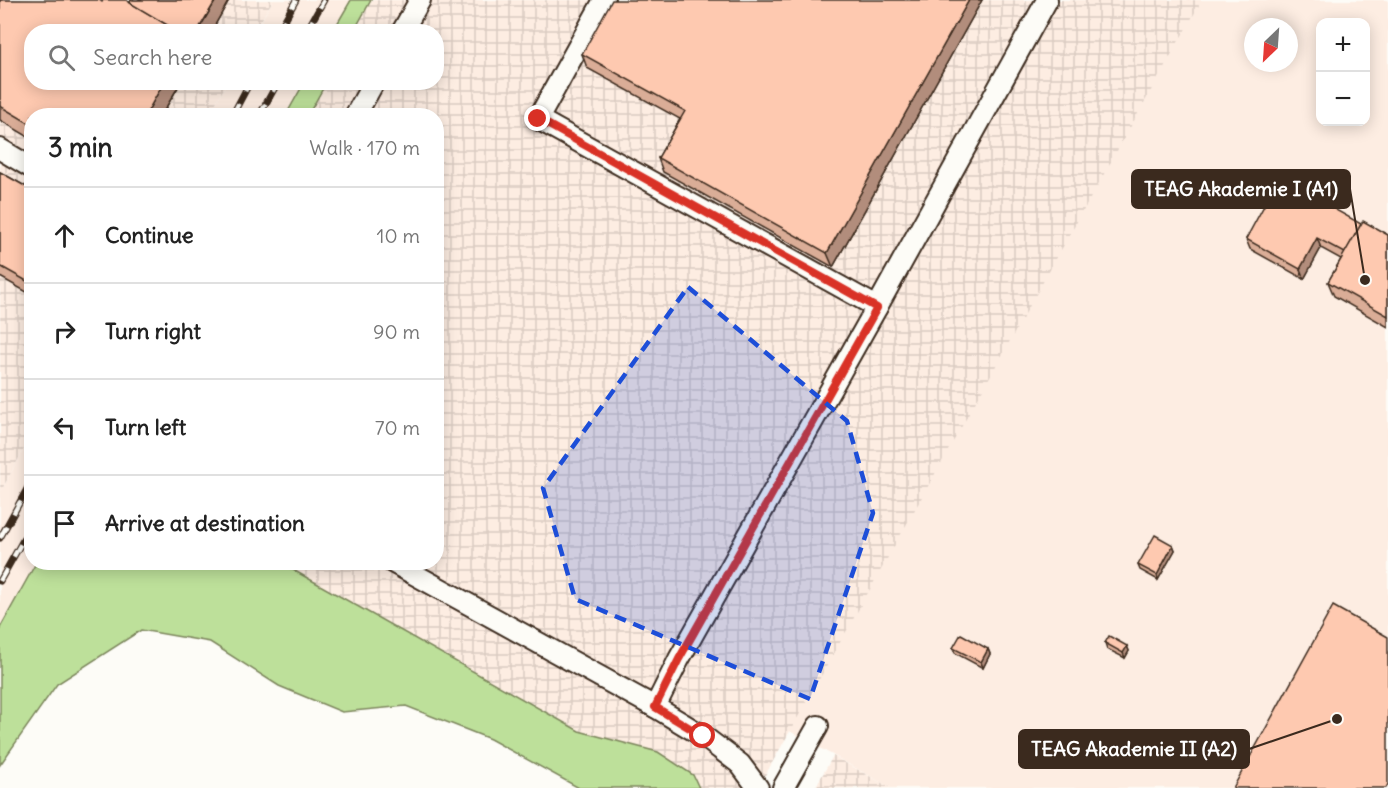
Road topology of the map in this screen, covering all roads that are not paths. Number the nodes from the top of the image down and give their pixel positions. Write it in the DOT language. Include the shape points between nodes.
graph roads {
  1 [pos="420,0"];
  2 [pos="604,0"];
  3 [pos="1047,0"];
  4 [pos="406,24"];
  5 [pos="370,90"];
  6 [pos="359,108"];
  7 [pos="0,149"];
  8 [pos="24,163"];
  9 [pos="877,308"];
  10 [pos="407,570"];
  11 [pos="655,707"];
  12 [pos="818,726"];
  13 [pos="758,788"];
  14 [pos="783,788"];
  1 -- 4 [label="lane"];
  2 -- 9 [label="lane" via="538,119"];
  3 -- 9 [label="lane"];
  5 -- 6 [label="lane"];
  7 -- 8 [label="lane"];
  9 -- 11 [label="lane"];
  10 -- 11 [label="lane"];
  11 -- 13 [label="lane" via="740,764"];
  12 -- 14 [label="lane"];
}
